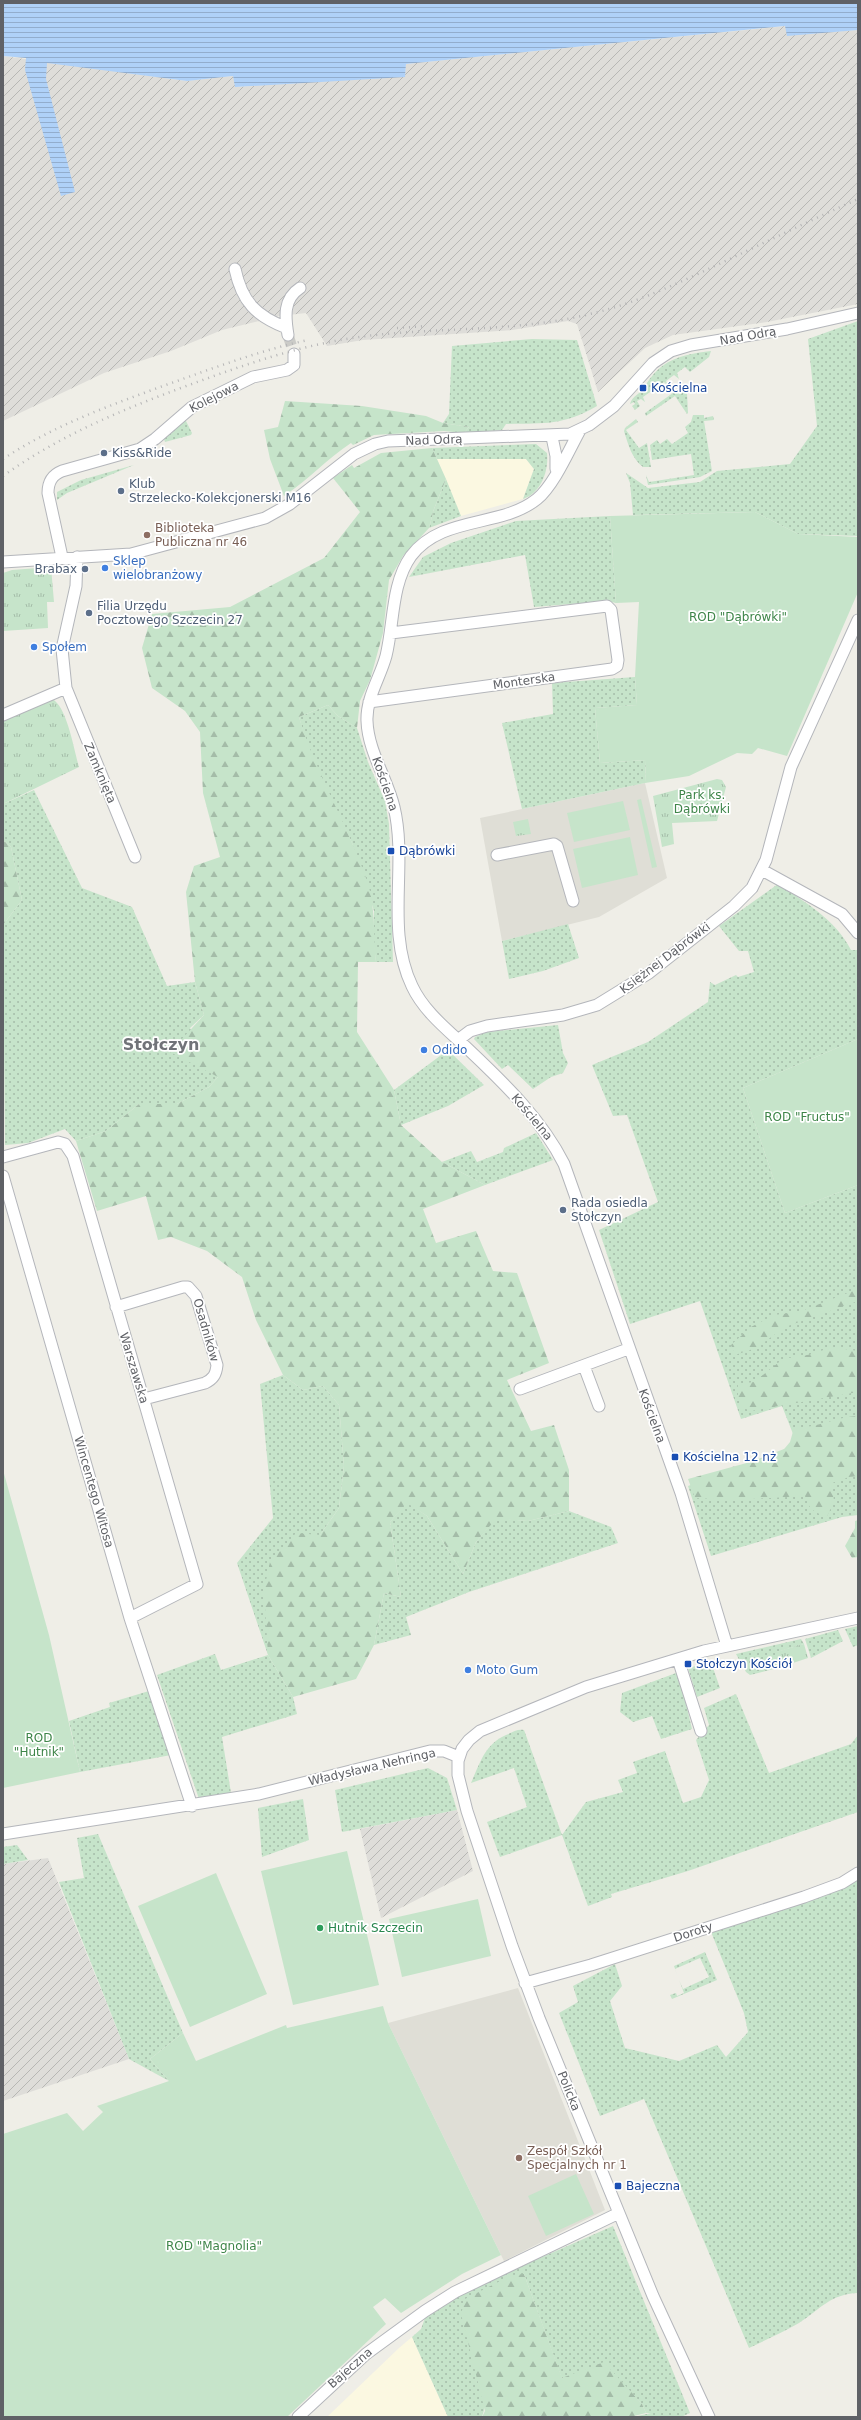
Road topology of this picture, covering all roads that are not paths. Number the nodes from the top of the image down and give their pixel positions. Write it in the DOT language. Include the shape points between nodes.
graph roads {
  1 [pos="235,268"];
  2 [pos="300,288"];
  3 [pos="858,313"];
  4 [pos="294,354"];
  5 [pos="580,430"];
  6 [pos="552,437"];
  7 [pos="555,474"];
  8 [pos="77,556"];
  9 [pos="62,557"];
  10 [pos="3,562"];
  11 [pos="858,620"];
  12 [pos="391,633"];
  13 [pos="66,688"];
  14 [pos="369,702"];
  15 [pos="3,715"];
  16 [pos="497,855"];
  17 [pos="135,857"];
  18 [pos="762,870"];
  19 [pos="573,901"];
  20 [pos="858,933"];
  21 [pos="458,1040"];
  22 [pos="3,1157"];
  23 [pos="3,1176"];
  24 [pos="116,1307"];
  25 [pos="628,1348"];
  26 [pos="584,1366"];
  27 [pos="520,1389"];
  28 [pos="144,1399"];
  29 [pos="599,1406"];
  30 [pos="130,1618"];
  31 [pos="858,1618"];
  32 [pos="727,1646"];
  33 [pos="678,1659"];
  34 [pos="701,1731"];
  35 [pos="459,1756"];
  36 [pos="192,1806"];
  37 [pos="3,1834"];
  38 [pos="858,1874"];
  39 [pos="525,1983"];
  40 [pos="619,2213"];
  41 [pos="298,2417"];
  42 [pos="708,2417"];
  1 -- 2 [label="street" via="240,288 254,310 288,332 288,302"];
  3 -- 5 [label="street, Nad Odrą" via="671,351 653,363 614,406"];
  4 -- 9 [label="street, Kolejowa" via="294,365 289,370 260,374 192,407 142,448 54,475 48,485 48,493"];
  5 -- 6 [label="street, Nad Odrą"];
  5 -- 7 [label="street, Kościelna"];
  6 -- 7 [label="street, Kościelna" via="557,459"];
  6 -- 8 [label="street, Nad Odrą" via="388,441 375,444 354,454 290,504 265,518 149,551"];
  7 -- 12 [label="street, Kościelna" via="542,495 527,506 446,531 419,547 401,575"];
  8 -- 9 [label="street, Nad Odrą"];
  8 -- 13 [label="street, Zamknięta" via="76,586 62,650"];
  9 -- 10 [label="street, Nad Odrą"];
  11 -- 18 [label="street, Księżnej Dąbrówki" via="791,766"];
  12 -- 14 [label="street, Kościelna" via="385,659"];
  12 -- 14 [label="street, Monterska" via="607,606 611,610 618,660 617,666 612,669"];
  13 -- 15 [label="street"];
  13 -- 17 [label="street, Zamknięta"];
  14 -- 21 [label="street, Kościelna" via="366,721 368,735 392,800 396,821 399,926 404,965 422,1003"];
  16 -- 19 [label="street" via="554,844 557,846"];
  18 -- 20 [label="street" via="842,914"];
  18 -- 21 [label="street, Księżnej Dąbrówki" via="752,888 734,906 649,973 610,998 590,1008 562,1015 487,1026 470,1031"];
  21 -- 25 [label="street, Kościelna" via="511,1092 553,1143 572,1184"];
  22 -- 24 [label="street, Warszawska" via="58,1142 65,1144 70,1150"];
  23 -- 30 [label="street, Wincentego Witosa"];
  24 -- 28 [label="street, Warszawska"];
  24 -- 28 [label="street, Osadników" via="188,1287 196,1296 217,1365 212,1380"];
  25 -- 26 [label="street"];
  25 -- 32 [label="street, Kościelna" via="681,1493"];
  26 -- 27 [label="street"];
  26 -- 29 [label="street"];
  28 -- 30 [label="street, Warszawska" via="197,1584"];
  30 -- 36 [label="street, Wincentego Witosa"];
  31 -- 32 [label="street"];
  32 -- 33 [label="street"];
  33 -- 34 [label="street"];
  33 -- 35 [label="street" via="586,1687 483,1729 469,1740"];
  35 -- 36 [label="street, Władysława Nehringa" via="444,1751 430,1751 259,1794"];
  35 -- 39 [label="street, Policka" via="458,1775 462,1794"];
  36 -- 37 [label="street, Władysława Nehringa"];
  38 -- 39 [label="street, Doroty" via="804,1897 591,1965"];
  39 -- 40 [label="street, Policka"];
  40 -- 41 [label="street, Bajeczna" via="455,2292 424,2311 366,2354"];
  40 -- 42 [label="street, Policka" via="662,2317"];
}
